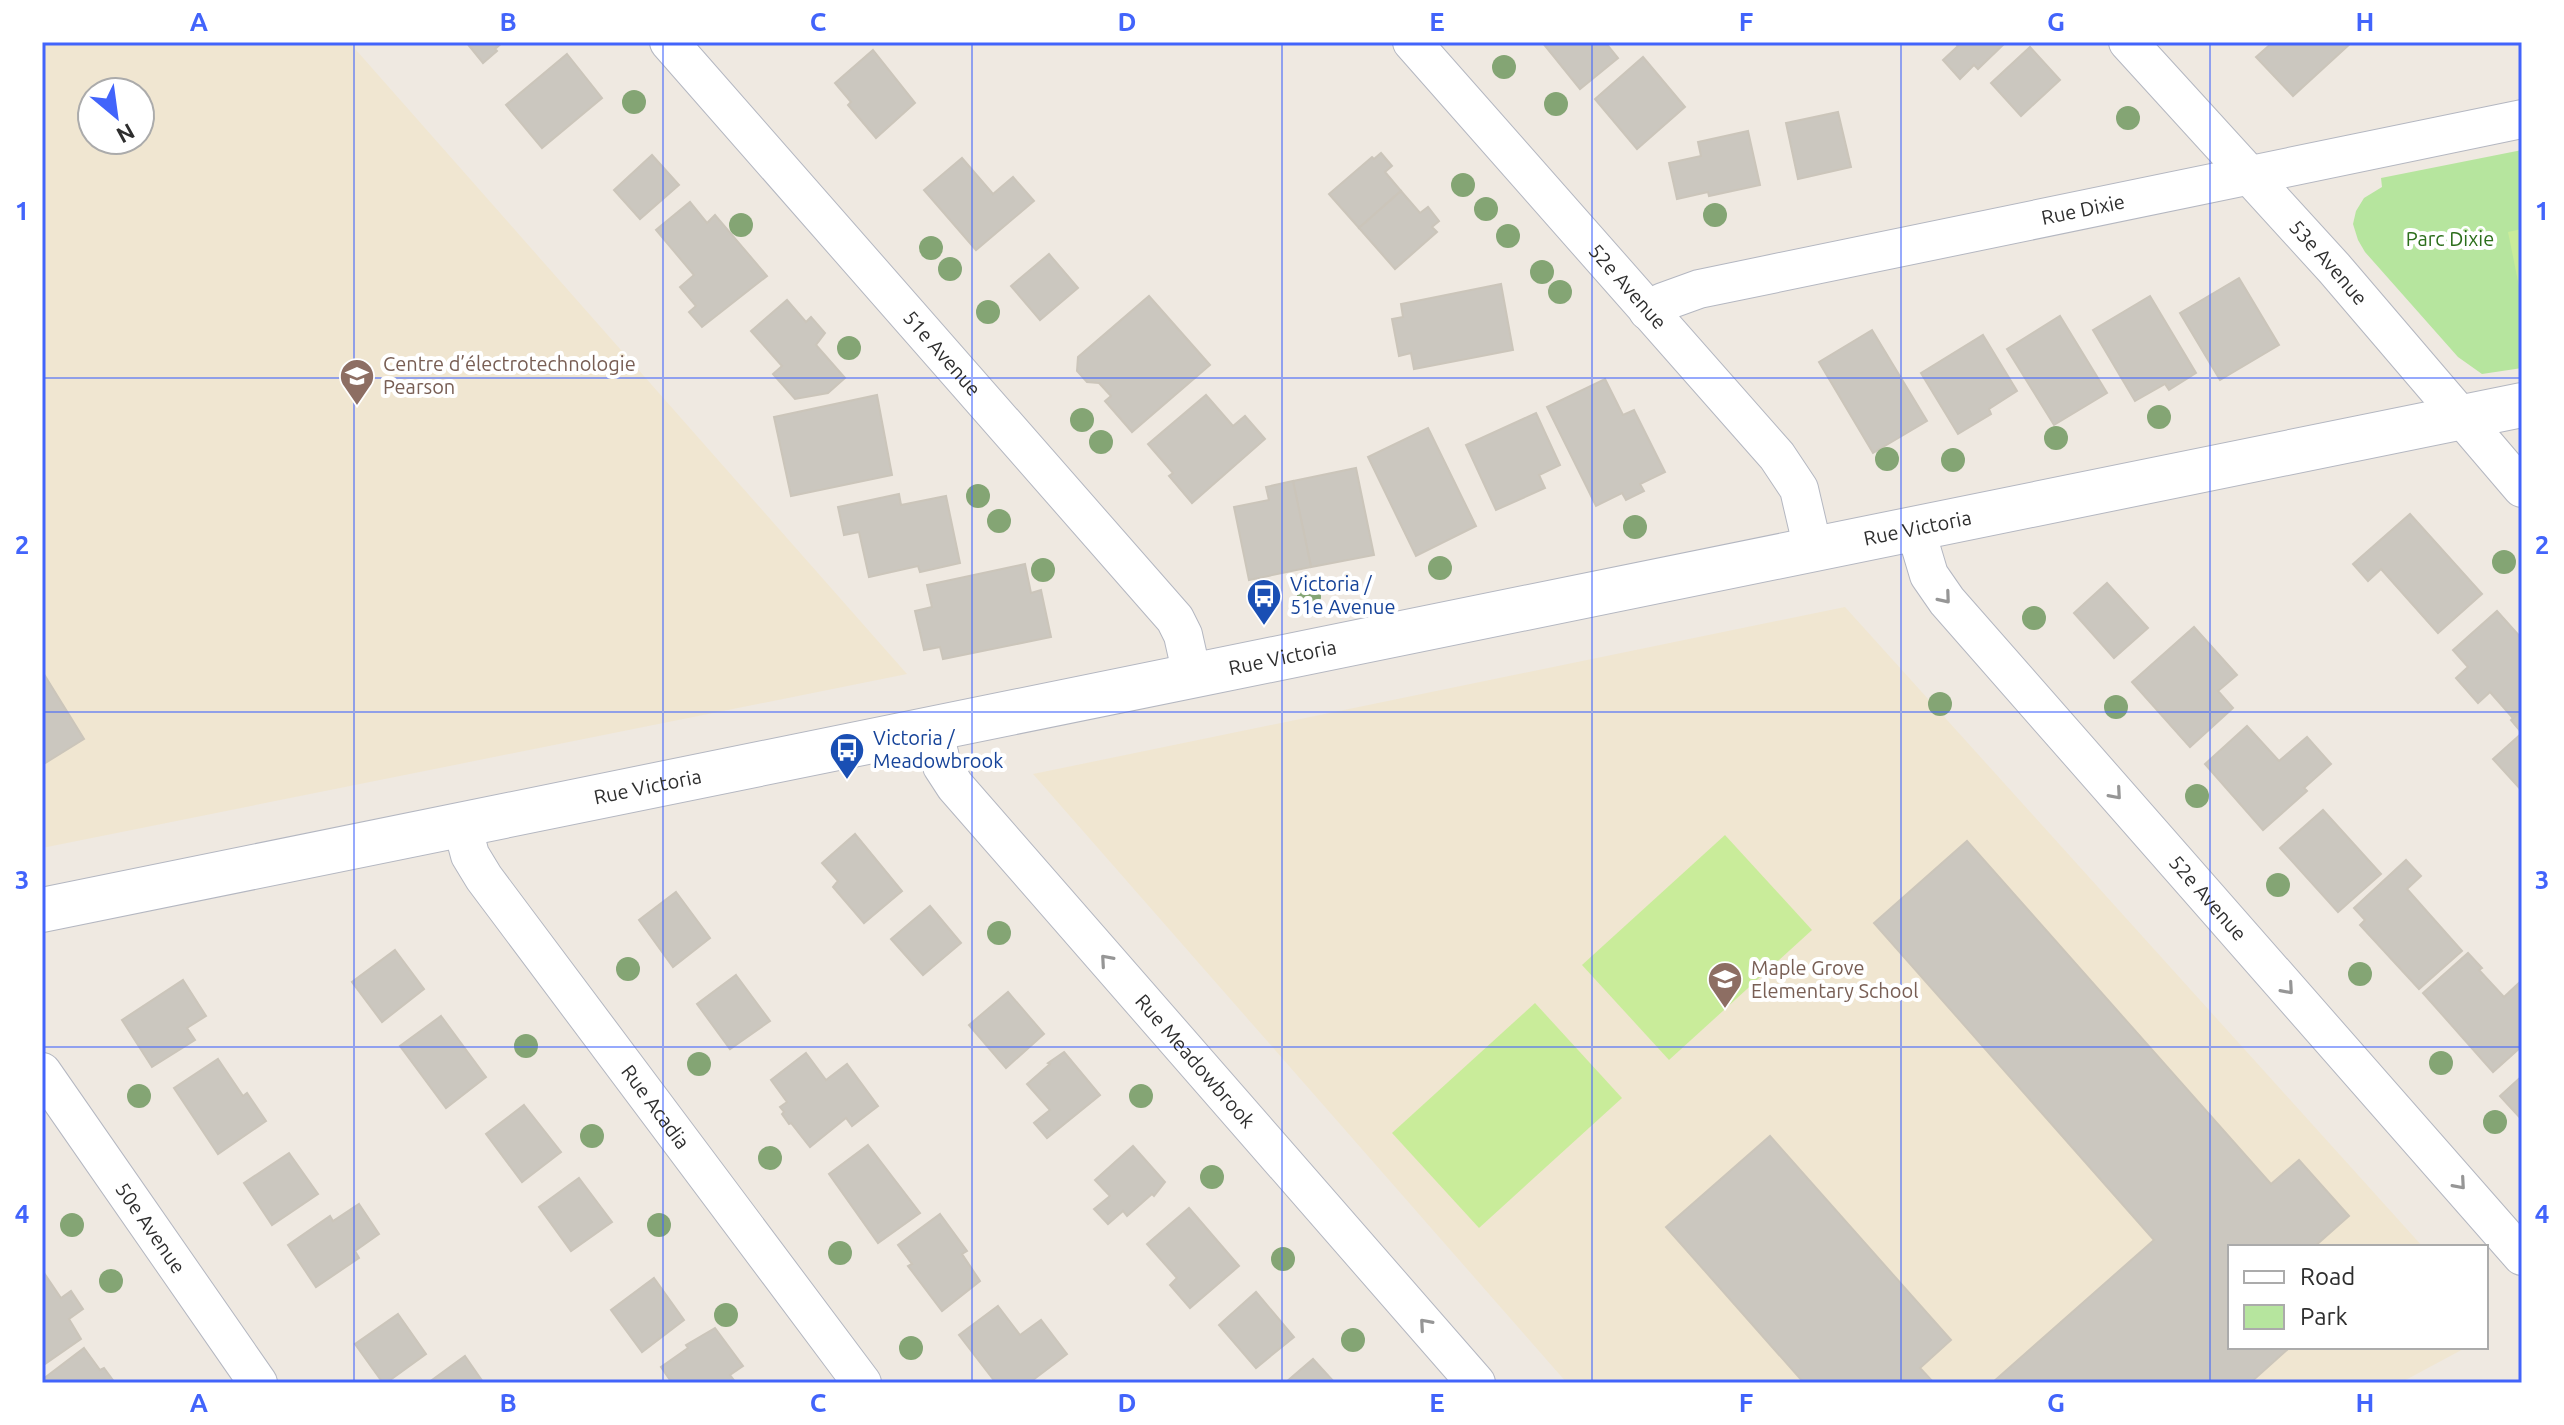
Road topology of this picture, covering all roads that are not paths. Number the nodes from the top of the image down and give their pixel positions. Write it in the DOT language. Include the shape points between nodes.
graph roads {
  1 [pos="669,42"];
  2 [pos="1412,42"];
  3 [pos="2128,42"];
  4 [pos="2522,119"];
  5 [pos="2250,176"];
  6 [pos="1648,311"];
  7 [pos="2522,405"];
  8 [pos="2460,417"];
  9 [pos="2522,488"];
  10 [pos="1915,528"];
  11 [pos="1813,549"];
  12 [pos="1192,675"];
  13 [pos="933,728"];
  14 [pos="462,825"];
  15 [pos="42,910"];
  16 [pos="42,1072"];
  17 [pos="2522,1256"];
  18 [pos="258,1383"];
  19 [pos="862,1383"];
  20 [pos="1476,1383"];
  1 -- 12 [label="street, 51e Avenue" via="1175,619"];
  2 -- 6 [label="street, 52e Avenue"];
  3 -- 5 [label="street, 53e Avenue"];
  4 -- 5 [label="street, Rue Dixie"];
  5 -- 6 [label="street, Rue Dixie" via="1699,289"];
  5 -- 8 [label="street, 53e Avenue"];
  6 -- 11 [label="street, 52e Avenue" via="1786,468 1799,489"];
  7 -- 8 [label="main road, Rue Victoria"];
  8 -- 9 [label="street, 53e Avenue"];
  8 -- 10 [label="main road, Rue Victoria"];
  10 -- 11 [label="main road, Rue Victoria"];
  10 -- 17 [label="street, 52e Avenue, one-way" via="1929,575 1947,601"];
  11 -- 12 [label="main road, Rue Victoria"];
  12 -- 13 [label="main road, Rue Victoria"];
  13 -- 14 [label="main road, Rue Victoria"];
  20 -- 13 [label="street, Rue Meadowbrook, one-way" via="955,786 942,766"];
  14 -- 15 [label="main road, Rue Victoria"];
  14 -- 19 [label="street, Rue Acadia" via="470,855 484,878"];
  16 -- 18 [label="street, 50e Avenue"];
}
